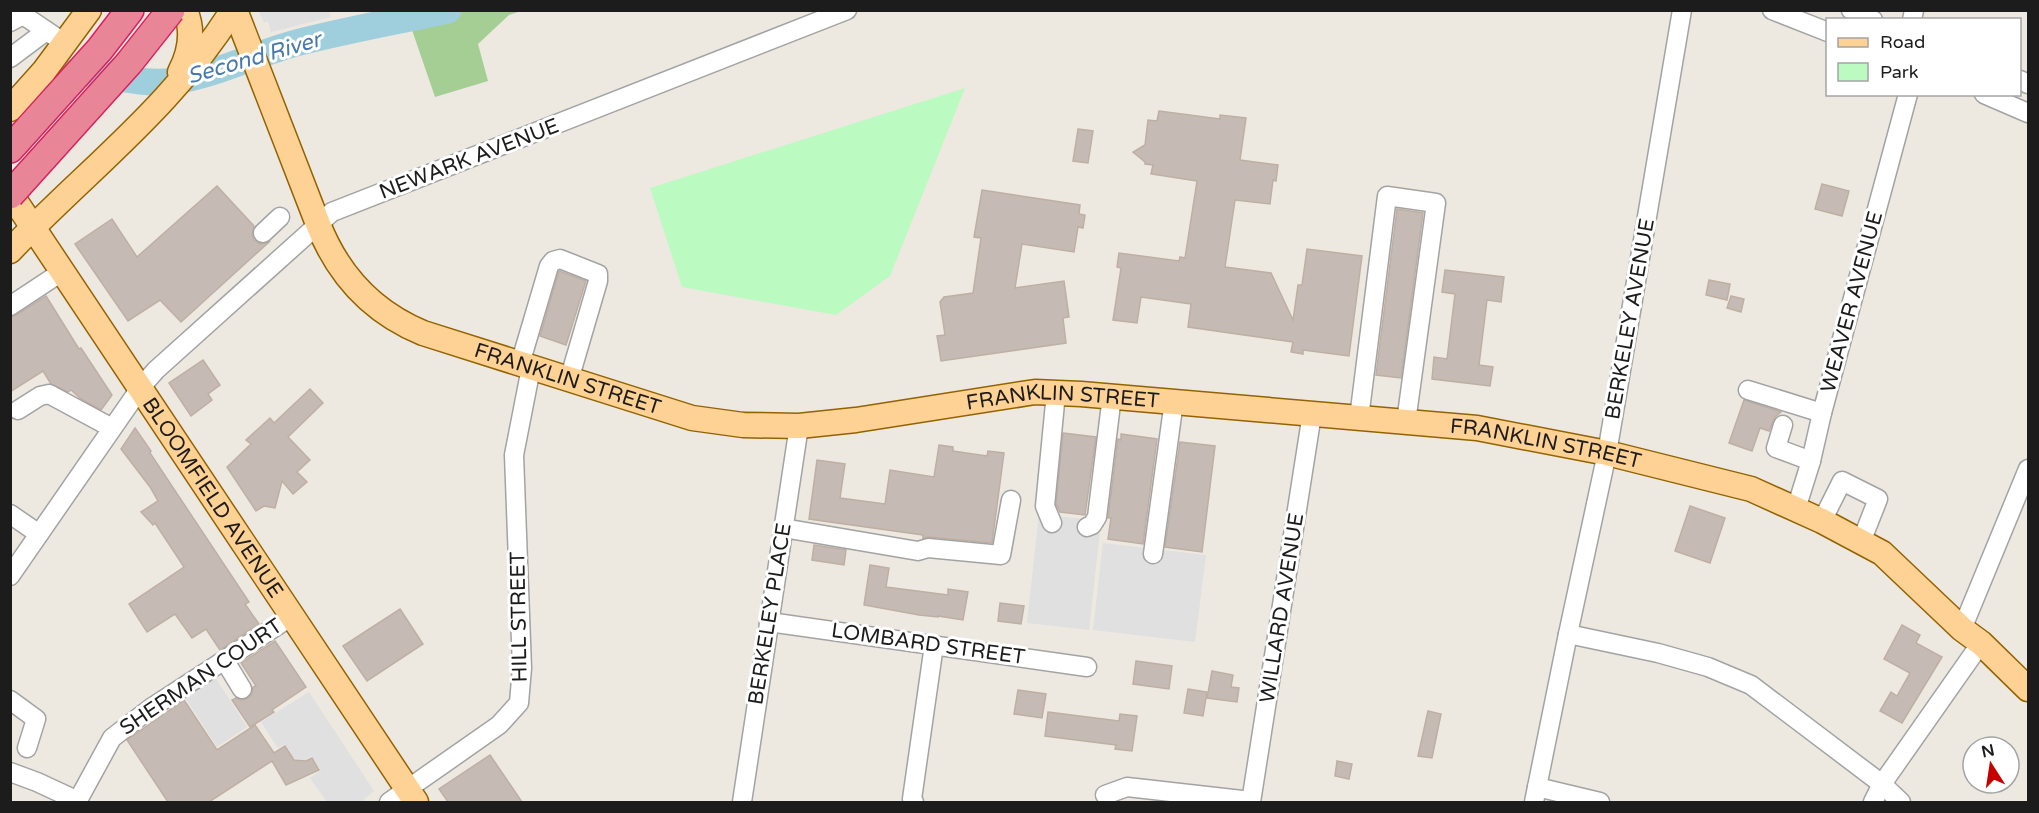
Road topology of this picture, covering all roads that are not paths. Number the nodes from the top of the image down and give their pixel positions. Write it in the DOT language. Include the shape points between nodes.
graph roads {
  1 [pos="89,10"];
  2 [pos="108,10"];
  3 [pos="130,10"];
  4 [pos="171,10"];
  5 [pos="185,10"];
  6 [pos="234,10"];
  7 [pos="847,10"];
  8 [pos="1682,10"];
  9 [pos="1772,10"];
  10 [pos="1851,10"];
  11 [pos="824,15"];
  12 [pos="1869,18"];
  13 [pos="10,22"];
  14 [pos="1826,32"];
  15 [pos="61,37"];
  16 [pos="13,53"];
  17 [pos="195,55"];
  18 [pos="1907,96"];
  19 [pos="1989,96"];
  20 [pos="10,109"];
  21 [pos="2028,113"];
  22 [pos="10,149"];
  23 [pos="10,194"];
  24 [pos="280,217"];
  25 [pos="318,224"];
  26 [pos="33,227"];
  27 [pos="263,233"];
  28 [pos="10,251"];
  29 [pos="63,271"];
  30 [pos="10,306"];
  31 [pos="526,366"];
  32 [pos="569,380"];
  33 [pos="141,387"];
  34 [pos="1748,390"];
  35 [pos="1056,393"];
  36 [pos="1112,396"];
  37 [pos="1173,401"];
  38 [pos="18,410"];
  39 [pos="1822,413"];
  40 [pos="1312,414"];
  41 [pos="1359,418"];
  42 [pos="1406,422"];
  43 [pos="1783,425"];
  44 [pos="799,426"];
  45 [pos="112,428"];
  46 [pos="1607,453"];
  47 [pos="1811,461"];
  48 [pos="2028,469"];
  49 [pos="1011,500"];
  50 [pos="1796,509"];
  51 [pos="10,514"];
  52 [pos="1822,521"];
  53 [pos="1052,523"];
  54 [pos="1087,527"];
  55 [pos="783,528"];
  56 [pos="39,534"];
  57 [pos="1862,542"];
  58 [pos="1153,554"];
  59 [pos="11,574"];
  60 [pos="292,616"];
  61 [pos="769,622"];
  62 [pos="1568,634"];
  63 [pos="1971,636"];
  64 [pos="934,645"];
  65 [pos="225,661"];
  66 [pos="1087,667"];
  67 [pos="2028,688"];
  68 [pos="242,689"];
  69 [pos="10,700"];
  70 [pos="27,748"];
  71 [pos="10,772"];
  72 [pos="1882,784"];
  73 [pos="1106,795"];
  74 [pos="1536,795"];
  75 [pos="404,798"];
  76 [pos="913,801"];
  77 [pos="77,802"];
  78 [pos="741,802"];
  79 [pos="1251,802"];
  80 [pos="1600,802"];
  81 [pos="1873,802"];
  82 [pos="1901,802"];
  1 -- 15 [label="main road"];
  2 -- 15 [label="main road"];
  3 -- 22 [label="highway"];
  4 -- 23 [label="highway, bridge"];
  5 -- 17 [label="main road"];
  6 -- 17 [label="main road"];
  6 -- 25 [label="main road, FRANKLIN STREET"];
  7 -- 11 [label="street, NEWARK AVENUE"];
  8 -- 46 [label="street, BERKELEY AVENUE"];
  9 -- 14 [label="street"];
  10 -- 12 [label="street"];
  11 -- 25 [label="street, NEWARK AVENUE" via="488,152 354,202"];
  13 -- 15 [label="street" via="23,15"];
  15 -- 16 [label="street"];
  15 -- 20 [label="main road"];
  17 -- 26 [label="main road" via="165,98"];
  18 -- 39 [label="street, WEAVER AVENUE"];
  19 -- 21 [label="street"];
  23 -- 26 [label="main road, BLOOMFIELD AVENUE"];
  24 -- 27 [label="street"];
  25 -- 31 [label="main road, FRANKLIN STREET" via="340,267 362,294 384,312 423,333"];
  25 -- 33 [label="street, NEWARK AVENUE"];
  26 -- 28 [label="main road"];
  26 -- 29 [label="main road, BLOOMFIELD AVENUE"];
  29 -- 30 [label="street"];
  29 -- 33 [label="main road, BLOOMFIELD AVENUE"];
  31 -- 32 [label="main road, FRANKLIN STREET"];
  31 -- 32 [label="street, HILL STREET" via="549,266 560,259 598,273"];
  31 -- 75 [label="street, HILL STREET" via="514,455 522,668 519,703 499,725"];
  32 -- 44 [label="main road, FRANKLIN STREET" via="692,418 743,425"];
  33 -- 45 [label="street, NEWARK AVENUE"];
  33 -- 60 [label="main road, BLOOMFIELD AVENUE"];
  34 -- 39 [label="street"];
  35 -- 36 [label="main road, FRANKLIN STREET"];
  35 -- 44 [label="main road, FRANKLIN STREET" via="1035,392"];
  35 -- 53 [label="street" via="1045,506"];
  36 -- 37 [label="main road, FRANKLIN STREET"];
  36 -- 54 [label="street" via="1097,517"];
  37 -- 40 [label="main road, FRANKLIN STREET"];
  37 -- 58 [label="street"];
  38 -- 45 [label="street" via="49,394"];
  39 -- 47 [label="street, WEAVER AVENUE"];
  40 -- 41 [label="main road, FRANKLIN STREET"];
  40 -- 79 [label="street, WILLARD AVENUE"];
  41 -- 42 [label="main road, FRANKLIN STREET"];
  41 -- 42 [label="street" via="1387,196 1436,202"];
  42 -- 46 [label="main road, FRANKLIN STREET" via="1477,428"];
  43 -- 47 [label="street" via="1776,448"];
  44 -- 55 [label="street, BERKELEY PLACE"];
  45 -- 56 [label="street, NEWARK AVENUE"];
  46 -- 50 [label="main road, FRANKLIN STREET" via="1751,489"];
  46 -- 62 [label="street, BERKELEY AVENUE"];
  47 -- 50 [label="street, WEAVER AVENUE"];
  48 -- 63 [label="street"];
  49 -- 55 [label="street" via="1000,555 918,550"];
  50 -- 52 [label="main road, FRANKLIN STREET"];
  51 -- 56 [label="street"];
  52 -- 57 [label="main road, FRANKLIN STREET"];
  52 -- 57 [label="street" via="1842,481 1878,499"];
  55 -- 61 [label="street, BERKELEY PLACE"];
  56 -- 59 [label="street, NEWARK AVENUE"];
  57 -- 63 [label="main road, FRANKLIN STREET" via="1881,553"];
  60 -- 65 [label="street, SHERMAN COURT"];
  60 -- 75 [label="main road, BLOOMFIELD AVENUE"];
  61 -- 64 [label="street, LOMBARD STREET"];
  61 -- 78 [label="street, BERKELEY PLACE"];
  62 -- 72 [label="street" via="1658,652 1751,685"];
  62 -- 74 [label="street, BERKELEY AVENUE"];
  63 -- 67 [label="main road, FRANKLIN STREET"];
  63 -- 72 [label="street"];
  64 -- 66 [label="street, LOMBARD STREET"];
  64 -- 76 [label="street"];
  65 -- 68 [label="street"];
  65 -- 77 [label="street, SHERMAN COURT" via="150,708 112,738"];
  69 -- 70 [label="street" via="36,719"];
  71 -- 77 [label="street"];
  72 -- 81 [label="street"];
  72 -- 82 [label="street"];
  73 -- 79 [label="street" via="1127,787"];
  74 -- 80 [label="street"];
}
